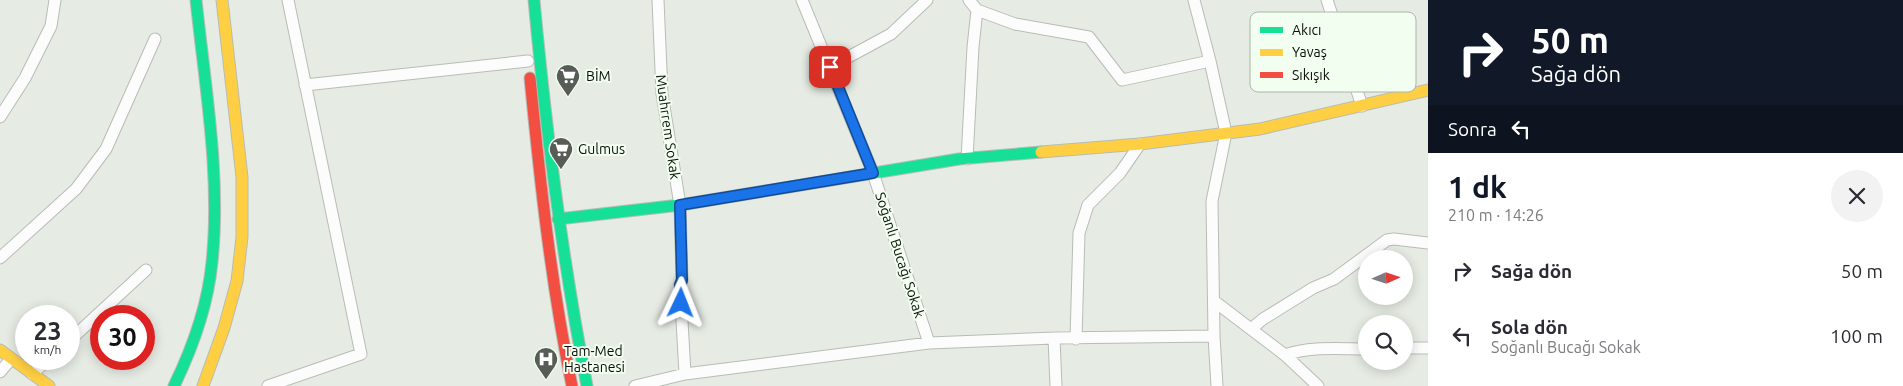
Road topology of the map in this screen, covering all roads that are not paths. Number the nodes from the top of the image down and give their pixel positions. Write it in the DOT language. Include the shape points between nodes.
graph roads {
  1 [pos="55,0"];
  2 [pos="196,0"];
  3 [pos="222,0"];
  4 [pos="288,0"];
  5 [pos="524,0"];
  6 [pos="534,0"];
  7 [pos="658,0"];
  8 [pos="802,0"];
  9 [pos="927,0"];
  10 [pos="969,0"];
  11 [pos="1194,0"];
  12 [pos="1327,0"];
  13 [pos="977,10"];
  14 [pos="1331,12"];
  15 [pos="155,39"];
  16 [pos="528,61"];
  17 [pos="1210,61"];
  18 [pos="830,67"];
  19 [pos="304,85"];
  20 [pos="1428,90"];
  21 [pos="1357,92"];
  22 [pos="1362,106"];
  23 [pos="0,118"];
  24 [pos="1226,133"];
  25 [pos="1140,144"];
  26 [pos="967,159"];
  27 [pos="873,173"];
  28 [pos="680,205"];
  29 [pos="558,219"];
  30 [pos="1428,243"];
  31 [pos="0,258"];
  32 [pos="146,270"];
  33 [pos="1214,301"];
  34 [pos="1251,329"];
  35 [pos="80,331"];
  36 [pos="1214,336"];
  37 [pos="1054,338"];
  38 [pos="1076,338"];
  39 [pos="929,343"];
  40 [pos="1413,348"];
  41 [pos="1428,348"];
  42 [pos="1358,349"];
  43 [pos="0,350"];
  44 [pos="1285,355"];
  45 [pos="11,359"];
  46 [pos="37,370"];
  47 [pos="0,372"];
  48 [pos="32,374"];
  49 [pos="685,374"];
  50 [pos="49,386"];
  51 [pos="174,386"];
  52 [pos="203,386"];
  53 [pos="268,386"];
  54 [pos="572,386"];
  55 [pos="587,386"];
  56 [pos="635,386"];
  57 [pos="1056,386"];
  58 [pos="1217,386"];
  59 [pos="1318,386"];
  1 -- 23 [label="street" via="51,26"];
  2 -- 51 [label="main road" via="215,183 214,230 212,264 203,306 189,355"];
  3 -- 52 [label="main road" via="242,177 242,237 237,281"];
  4 -- 19 [label="street"];
  5 -- 16 [label="main road"];
  6 -- 29 [label="main road"];
  7 -- 28 [label="street, Muahrrem Sokak" via="662,94"];
  8 -- 18 [label="street, Soğanlı Bucağı Sokak"];
  9 -- 18 [label="street" via="891,34"];
  10 -- 13 [label="street"];
  11 -- 17 [label="street"];
  12 -- 14 [label="street"];
  13 -- 17 [label="street" via="1015,24 1090,37 1122,80"];
  13 -- 26 [label="street"];
  15 -- 31 [label="street" via="106,149 76,190"];
  16 -- 19 [label="street"];
  16 -- 54 [label="main road" via="543,211"];
  17 -- 24 [label="street"];
  18 -- 27 [label="street, Soğanlı Bucağı Sokak"];
  19 -- 53 [label="street" via="361,354"];
  20 -- 22 [label="main road"];
  21 -- 22 [label="street"];
  22 -- 24 [label="main road" via="1260,129"];
  24 -- 25 [label="main road"];
  24 -- 33 [label="street" via="1212,201"];
  25 -- 26 [label="main road"];
  25 -- 38 [label="street" via="1120,173 1088,206 1083,218 1079,233"];
  26 -- 27 [label="main road"];
  27 -- 28 [label="main road"];
  27 -- 39 [label="street, Soğanlı Bucağı Sokak"];
  28 -- 29 [label="main road"];
  28 -- 49 [label="street, Muahrrem Sokak"];
  29 -- 55 [label="main road"];
  30 -- 34 [label="street" via="1387,240 1334,279 1262,319"];
  32 -- 35 [label="street"];
  33 -- 34 [label="street"];
  33 -- 36 [label="street"];
  34 -- 44 [label="street"];
  36 -- 38 [label="street"];
  36 -- 58 [label="street"];
  37 -- 38 [label="street"];
  37 -- 39 [label="street"];
  37 -- 57 [label="street"];
  39 -- 49 [label="street"];
  40 -- 41 [label="street"];
  42 -- 44 [label="street" via="1322,349"];
  43 -- 45 [label="main road"];
  44 -- 59 [label="street"];
  45 -- 47 [label="street"];
  45 -- 48 [label="main road"];
  46 -- 48 [label="street"];
  48 -- 50 [label="main road"];
  49 -- 56 [label="street"];
}
